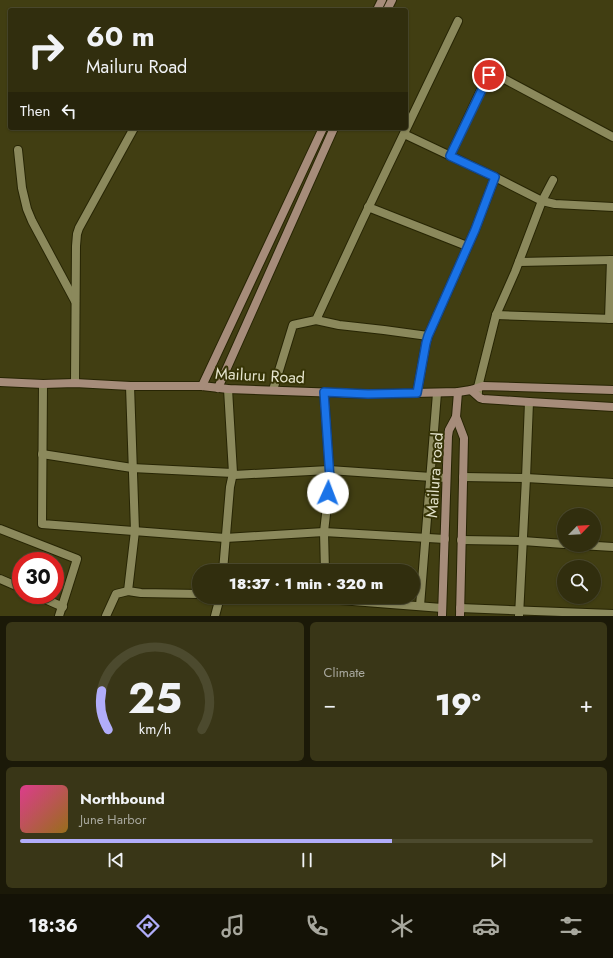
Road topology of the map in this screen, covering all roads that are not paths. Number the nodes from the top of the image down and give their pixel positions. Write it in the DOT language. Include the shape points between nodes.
graph roads {
  1 [pos="458,21"];
  2 [pos="408,126"];
  3 [pos="133,130"];
  4 [pos="322,130"];
  5 [pos="333,130"];
  6 [pos="406,130"];
  7 [pos="404,134"];
  8 [pos="613,137"];
  9 [pos="18,150"];
  10 [pos="450,156"];
  11 [pos="495,177"];
  12 [pos="553,180"];
  13 [pos="542,201"];
  14 [pos="368,207"];
  15 [pos="613,207"];
  16 [pos="467,246"];
  17 [pos="612,260"];
  18 [pos="519,262"];
  19 [pos="76,302"];
  20 [pos="496,315"];
  21 [pos="611,319"];
  22 [pos="316,320"];
  23 [pos="428,336"];
  24 [pos="0,382"];
  25 [pos="75,383"];
  26 [pos="43,384"];
  27 [pos="130,386"];
  28 [pos="202,386"];
  29 [pos="218,388"];
  30 [pos="228,388"];
  31 [pos="475,389"];
  32 [pos="273,390"];
  33 [pos="613,390"];
  34 [pos="324,392"];
  35 [pos="458,392"];
  36 [pos="417,393"];
  37 [pos="437,393"];
  38 [pos="529,402"];
  39 [pos="613,407"];
  40 [pos="456,417"];
  41 [pos="42,454"];
  42 [pos="132,468"];
  43 [pos="329,470"];
  44 [pos="233,473"];
  45 [pos="463,477"];
  46 [pos="430,478"];
  47 [pos="446,478"];
  48 [pos="526,478"];
  49 [pos="613,483"];
  50 [pos="0,529"];
  51 [pos="135,531"];
  52 [pos="324,532"];
  53 [pos="225,538"];
  54 [pos="425,539"];
  55 [pos="445,539"];
  56 [pos="461,540"];
  57 [pos="523,541"];
  58 [pos="557,543"];
  59 [pos="601,546"];
  60 [pos="613,547"];
  61 [pos="224,564"];
  62 [pos="325,564"];
  63 [pos="0,579"];
  64 [pos="12,584"];
  65 [pos="128,591"];
  66 [pos="192,594"];
  67 [pos="57,604"];
  68 [pos="218,604"];
  69 [pos="397,604"];
  70 [pos="62,606"];
  71 [pos="420,606"];
  72 [pos="442,612"];
  73 [pos="460,612"];
  74 [pos="520,613"];
  75 [pos="613,614"];
  76 [pos="59,616"];
  77 [pos="106,616"];
  78 [pos="215,616"];
  1 -- 2 [label="street"];
  3 -- 19 [label="street" via="77,234"];
  4 -- 28 [label="street"];
  5 -- 29 [label="street"];
  6 -- 7 [label="street"];
  7 -- 10 [label="street"];
  7 -- 14 [label="street"];
  8 -- 10 [label="street" via="492,74 489,75"];
  9 -- 19 [label="street" via="27,209"];
  10 -- 11 [label="street"];
  11 -- 13 [label="street"];
  11 -- 16 [label="street"];
  12 -- 13 [label="street"];
  13 -- 15 [label="street"];
  13 -- 18 [label="street"];
  14 -- 16 [label="street"];
  14 -- 22 [label="street"];
  16 -- 23 [label="street"];
  17 -- 18 [label="street"];
  17 -- 21 [label="street"];
  18 -- 20 [label="street"];
  19 -- 25 [label="street"];
  20 -- 21 [label="street"];
  20 -- 31 [label="street"];
  22 -- 23 [label="street"];
  22 -- 32 [label="street" via="293,326"];
  23 -- 36 [label="street"];
  24 -- 26 [label="street, Mailuru Road"];
  25 -- 26 [label="street, Mailuru Road"];
  25 -- 27 [label="street, Mailuru Road"];
  26 -- 41 [label="street"];
  27 -- 28 [label="street, Mailuru Road"];
  27 -- 42 [label="street"];
  28 -- 29 [label="street, Mailuru Road"];
  29 -- 30 [label="street, Mailuru Road"];
  30 -- 32 [label="street, Mailuru Road"];
  30 -- 44 [label="street"];
  31 -- 33 [label="street, Mailuru Road" via="484,386"];
  31 -- 35 [label="street, Mailuru Road"];
  31 -- 38 [label="street" via="478,396 483,399"];
  32 -- 34 [label="street, Mailuru Road"];
  34 -- 36 [label="street, Mailuru Road"];
  34 -- 43 [label="street"];
  35 -- 37 [label="street, Mailuru Road"];
  35 -- 40 [label="street"];
  36 -- 37 [label="street, Mailuru Road"];
  37 -- 46 [label="street"];
  38 -- 39 [label="street"];
  38 -- 48 [label="street"];
  40 -- 45 [label="street, Mailura road" via="464,438"];
  40 -- 47 [label="street, Mailura road" via="448,433"];
  41 -- 42 [label="street"];
  41 -- 51 [label="street" via="42,524"];
  42 -- 44 [label="street"];
  42 -- 51 [label="street"];
  43 -- 44 [label="street" via="234,476"];
  43 -- 46 [label="street"];
  43 -- 52 [label="street"];
  44 -- 53 [label="street"];
  45 -- 48 [label="street"];
  45 -- 56 [label="street, Mailura road"];
  46 -- 47 [label="street"];
  46 -- 54 [label="street"];
  47 -- 55 [label="street, Mailura road"];
  48 -- 49 [label="street"];
  48 -- 57 [label="street"];
  50 -- 70 [label="street" via="77,559"];
  51 -- 53 [label="street"];
  51 -- 65 [label="street"];
  52 -- 53 [label="street"];
  52 -- 54 [label="street"];
  52 -- 62 [label="street"];
  53 -- 61 [label="street"];
  54 -- 55 [label="street"];
  54 -- 71 [label="street"];
  55 -- 72 [label="street, Mailura road"];
  56 -- 57 [label="street"];
  56 -- 73 [label="street, Mailura road"];
  57 -- 58 [label="street"];
  57 -- 74 [label="street"];
  59 -- 60 [label="street"];
  63 -- 64 [label="street"];
  65 -- 66 [label="street"];
  65 -- 77 [label="street" via="116,594"];
  67 -- 70 [label="street"];
  68 -- 78 [label="street"];
  69 -- 71 [label="street"];
  70 -- 76 [label="street"];
  71 -- 72 [label="street"];
  73 -- 74 [label="street"];
  74 -- 75 [label="street"];
}
